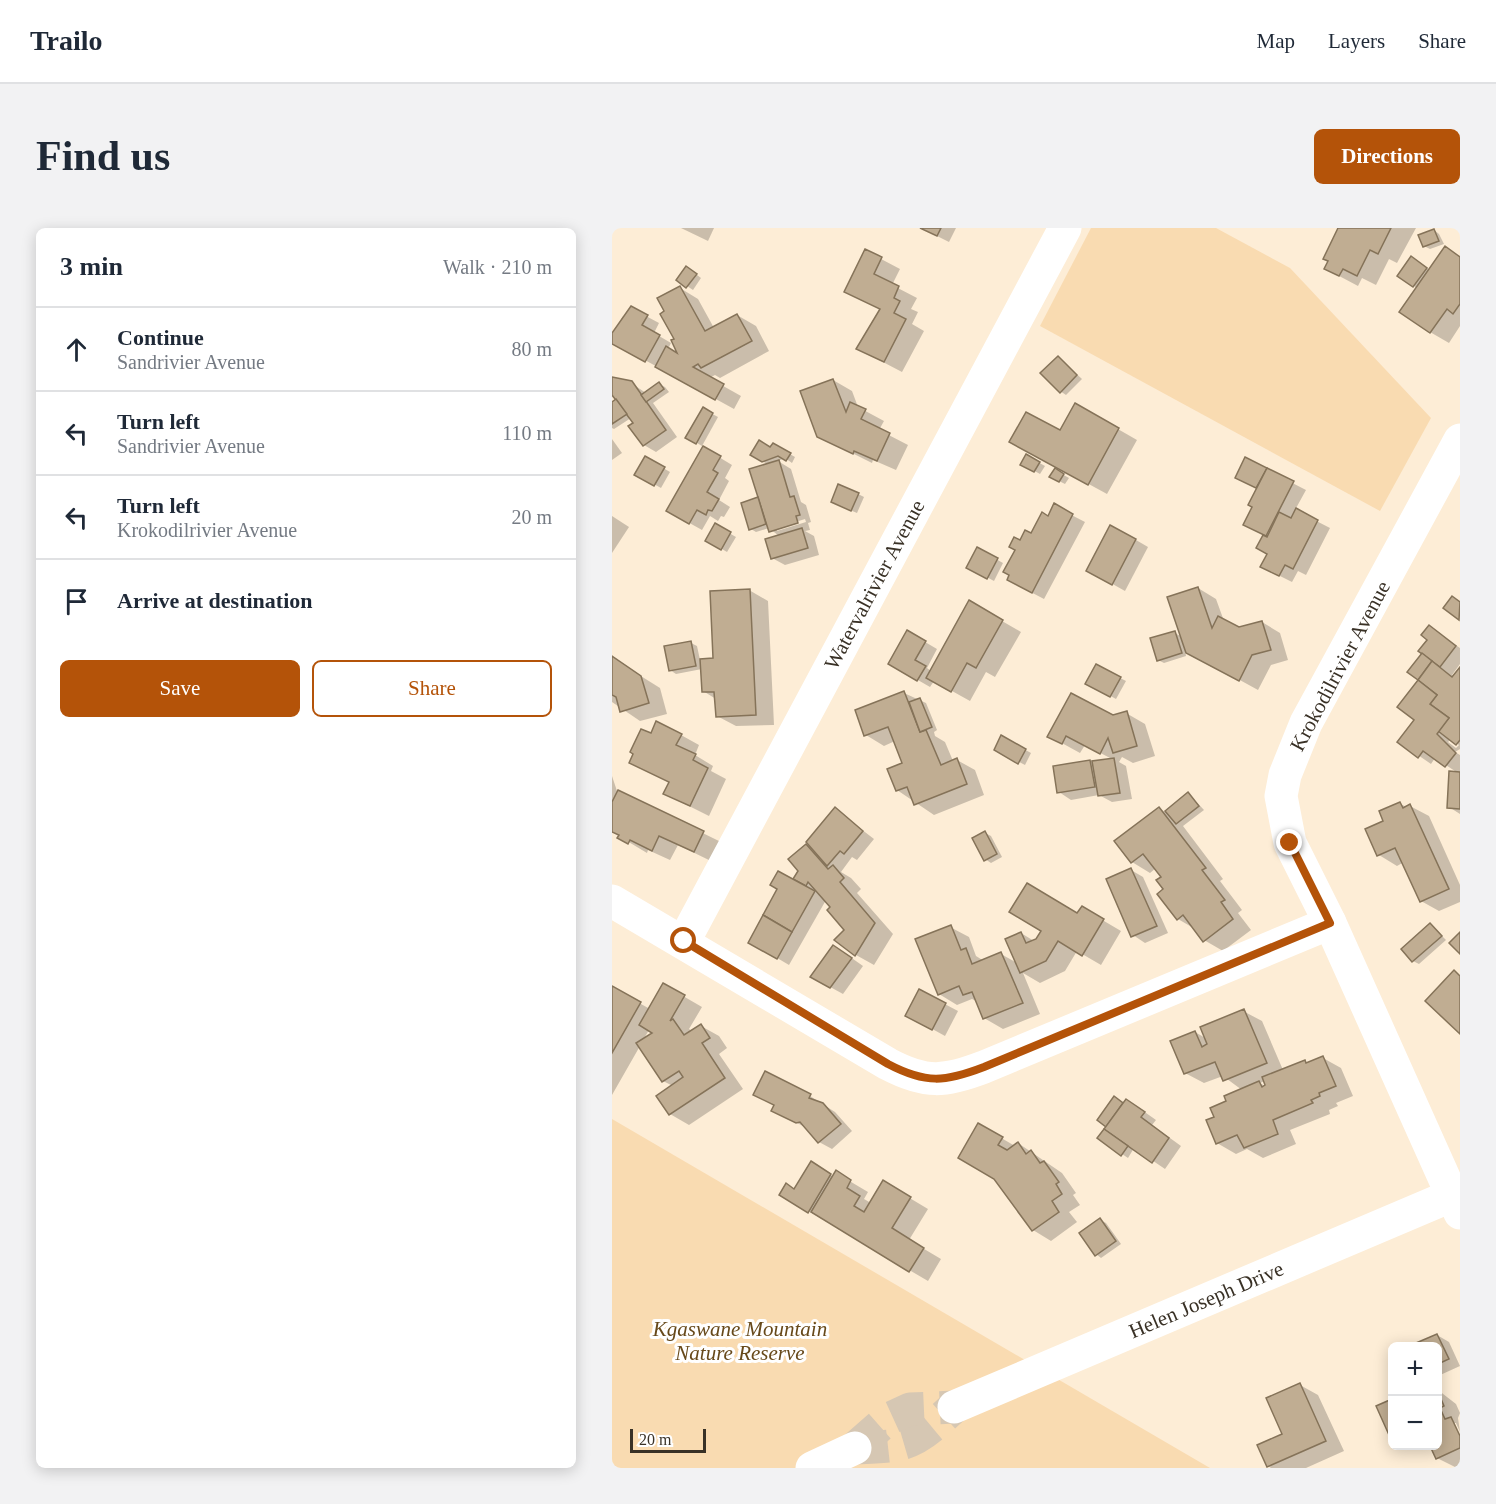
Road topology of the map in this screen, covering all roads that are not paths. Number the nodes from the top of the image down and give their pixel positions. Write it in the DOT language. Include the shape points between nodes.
graph roads {
  1 [pos="1065,228"];
  2 [pos="1460,440"];
  3 [pos="612,901"];
  4 [pos="1330,923"];
  5 [pos="684,941"];
  6 [pos="1458,1200"];
  7 [pos="954,1407"];
  8 [pos="855,1448"];
  9 [pos="812,1468"];
  1 -- 5 [label="street, Watervalrivier Avenue"];
  2 -- 4 [label="street, Krokodilrivier Avenue" via="1306,723 1285,775 1281,796 1290,843"];
  3 -- 5 [label="street"];
  4 -- 5 [label="street" via="984,1067 936,1081 909,1075 888,1064"];
  4 -- 6 [label="street, Krokodilrivier Avenue"];
  6 -- 7 [label="street, Helen Joseph Drive"];
  8 -- 9 [label="street"];
}
